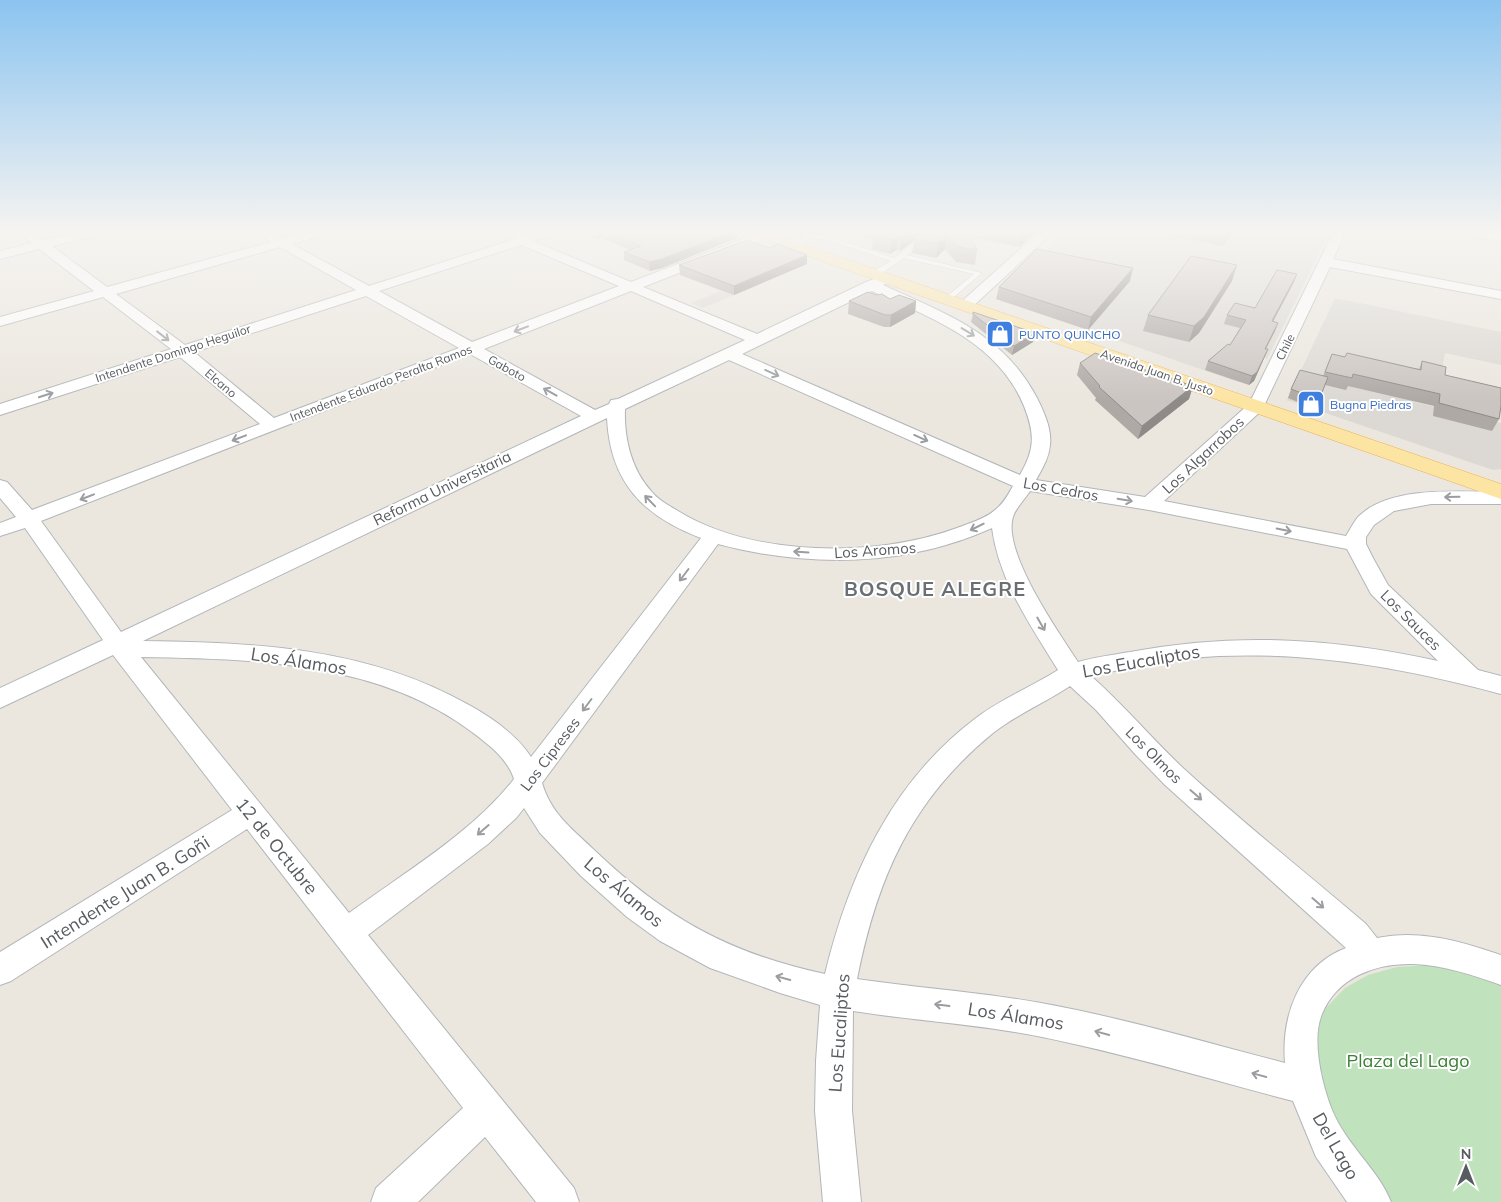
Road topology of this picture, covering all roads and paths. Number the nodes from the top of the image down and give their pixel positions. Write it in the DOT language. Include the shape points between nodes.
graph roads {
  1 [pos="102,289"];
  2 [pos="116,289"];
  3 [pos="369,289"];
  4 [pos="624,289"];
  5 [pos="639,289"];
  6 [pos="856,289"];
  7 [pos="894,289"];
  8 [pos="910,289"];
  9 [pos="967,289"];
  10 [pos="974,289"];
  11 [pos="1313,289"];
  12 [pos="1465,289"];
  13 [pos="366,290"];
  14 [pos="106,292"];
  15 [pos="1501,296"];
  16 [pos="956,303"];
  17 [pos="0,322"];
  18 [pos="756,339"];
  19 [pos="472,348"];
  20 [pos="182,350"];
  21 [pos="727,353"];
  22 [pos="617,404"];
  23 [pos="1256,406"];
  24 [pos="0,410"];
  25 [pos="593,416"];
  26 [pos="272,425"];
  27 [pos="1024,484"];
  28 [pos="0,486"];
  29 [pos="1501,492"];
  30 [pos="1501,498"];
  31 [pos="1149,504"];
  32 [pos="1003,514"];
  33 [pos="28,520"];
  34 [pos="0,530"];
  35 [pos="713,536"];
  36 [pos="1356,544"];
  37 [pos="119,646"];
  38 [pos="1072,673"];
  39 [pos="1469,676"];
  40 [pos="1501,685"];
  41 [pos="0,699"];
  42 [pos="528,783"];
  43 [pos="250,813"];
  44 [pos="346,933"];
  45 [pos="1369,954"];
  46 [pos="0,970"];
  47 [pos="1501,970"];
  48 [pos="838,993"];
  49 [pos="1307,1087"];
  50 [pos="487,1110"];
  51 [pos="390,1202"];
  52 [pos="560,1202"];
  53 [pos="842,1202"];
  54 [pos="1372,1202"];
  1 -- 14 [label="street, Elcano"];
  2 -- 14 [label="street"];
  3 -- 13 [label="street, Intendente Domingo Heguilor"];
  4 -- 19 [label="street, Intendente Eduardo Peralta Ramos, one-way"];
  5 -- 18 [label="street"];
  6 -- 18 [label="street, Reforma Universitaria"];
  7 -- 27 [label="street, one-way" via="982,341 1024,389 1043,439 1041,456"];
  8 -- 16 [label="main road, Avenida Juan B. Justo"];
  9 -- 16 [label="lane"];
  10 -- 16 [label="street"];
  11 -- 23 [label="street, Chile"];
  12 -- 15 [label="street"];
  13 -- 19 [label="street, Gaboto"];
  13 -- 20 [label="street, Intendente Domingo Heguilor"];
  14 -- 17 [label="street"];
  14 -- 20 [label="street, Elcano, one-way"];
  16 -- 23 [label="main road, Avenida Juan B. Justo"];
  18 -- 21 [label="street, Reforma Universitaria"];
  25 -- 19 [label="street, Gaboto, one-way"];
  19 -- 26 [label="street, Intendente Eduardo Peralta Ramos"];
  24 -- 20 [label="street, Intendente Domingo Heguilor, one-way"];
  20 -- 26 [label="street, Elcano"];
  21 -- 22 [label="street, Reforma Universitaria"];
  21 -- 27 [label="street, Los Cedros, one-way"];
  22 -- 25 [label="street, Reforma Universitaria"];
  35 -- 22 [label="street, Los Aromos, one-way" via="654,506 636,485 618,444"];
  23 -- 29 [label="main road, Avenida Juan B. Justo"];
  23 -- 31 [label="street, Los Algarrobos"];
  25 -- 37 [label="street, Reforma Universitaria"];
  26 -- 33 [label="street, Intendente Eduardo Peralta Ramos, one-way"];
  27 -- 31 [label="street, Los Cedros, one-way"];
  27 -- 32 [label="street"];
  28 -- 33 [label="street, 12 de Octubre"];
  30 -- 36 [label="street, one-way" via="1431,498 1388,506 1366,522 1356,537"];
  31 -- 36 [label="street, Los Cedros, one-way"];
  32 -- 35 [label="street, Los Aromos, one-way" via="930,545 891,552 840,554 787,550"];
  32 -- 38 [label="street, Los Olmos, one-way" via="1005,548 1015,573 1027,600"];
  33 -- 34 [label="street, Intendente Eduardo Peralta Ramos"];
  33 -- 37 [label="street, 12 de Octubre"];
  35 -- 42 [label="street, Los Cipreses, one-way"];
  36 -- 39 [label="street, Los Sauces" via="1379,589"];
  37 -- 41 [label="street, Reforma Universitaria"];
  37 -- 42 [label="street, Los Álamos" via="290,656 379,676 416,688 451,705 484,727 522,764"];
  37 -- 43 [label="street, 12 de Octubre"];
  38 -- 39 [label="street, Los Eucaliptos" via="1201,648 1262,646 1328,650"];
  38 -- 45 [label="street, Los Olmos, one-way" via="1176,777 1355,934"];
  38 -- 48 [label="street, Los Eucaliptos" via="986,724 929,777 883,845 866,884"];
  39 -- 40 [label="street, Los Eucaliptos"];
  42 -- 44 [label="street, Los Cipreses, one-way" via="507,809 478,835"];
  48 -- 42 [label="street, Los Álamos, one-way" via="709,952 655,922 606,882 558,834 537,807"];
  43 -- 44 [label="street, 12 de Octubre"];
  43 -- 46 [label="street, Intendente Juan B. Goñi"];
  44 -- 50 [label="street, 12 de Octubre"];
  45 -- 47 [label="street, Del Lago" via="1412,949 1461,956"];
  45 -- 49 [label="street, Del Lago" via="1334,971 1311,1000 1302,1025 1301,1053"];
  49 -- 48 [label="street, Los Álamos, one-way" via="1068,1024 1000,1012"];
  48 -- 53 [label="street, Los Eucaliptos" via="834,1129"];
  49 -- 54 [label="street, Del Lago" via="1319,1124 1346,1170"];
  50 -- 51 [label="street"];
  50 -- 52 [label="street, 12 de Octubre"];
}
